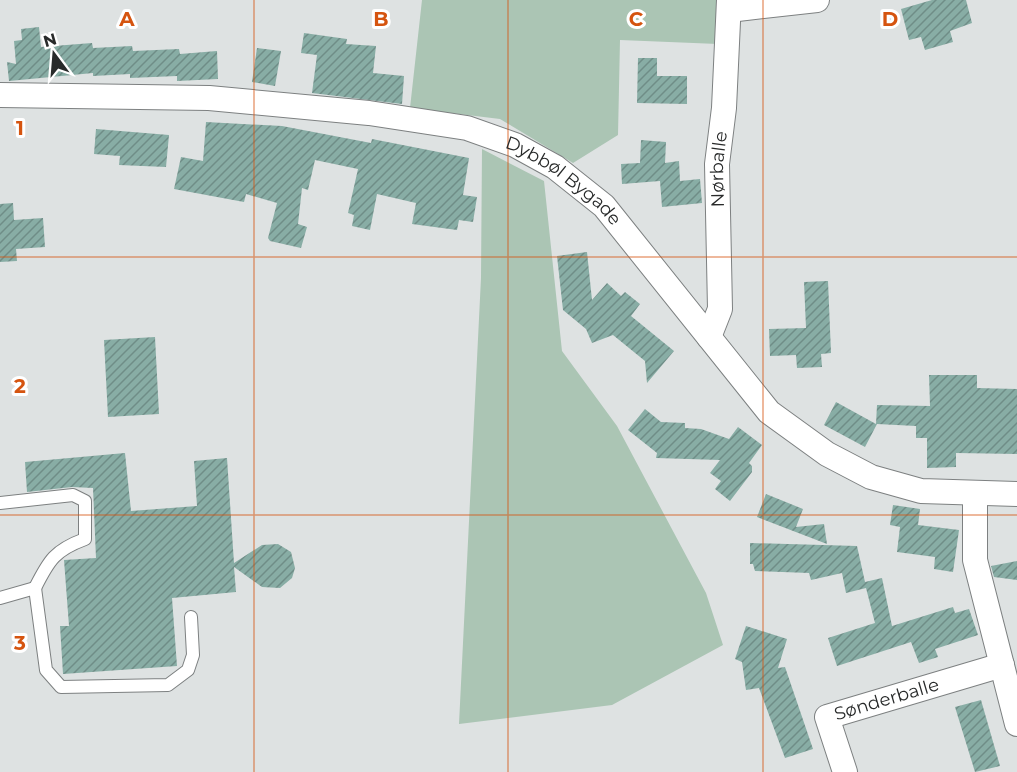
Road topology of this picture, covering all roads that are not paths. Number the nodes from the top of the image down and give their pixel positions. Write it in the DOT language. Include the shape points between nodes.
graph roads {
  1 [pos="817,0"];
  2 [pos="729,5"];
  3 [pos="0,95"];
  4 [pos="709,338"];
  5 [pos="1017,494"];
  6 [pos="975,495"];
  7 [pos="0,503"];
  8 [pos="35,588"];
  9 [pos="0,598"];
  10 [pos="191,617"];
  11 [pos="1002,664"];
  12 [pos="1017,724"];
  13 [pos="845,772"];
  1 -- 2 [label="street"];
  2 -- 4 [label="street, Nørballe" via="717,164 720,309"];
  3 -- 4 [label="street, Dybbøl Bygade" via="209,98 369,113 467,128 515,145 555,166 604,206"];
  4 -- 6 [label="street, Dybbøl Bygade" via="769,412 826,454 871,477 921,491"];
  5 -- 6 [label="street, Dybbøl Bygade"];
  6 -- 11 [label="street" via="975,560"];
  7 -- 8 [label="lane" via="73,495 85,501 85,539 66,546 48,560"];
  8 -- 9 [label="lane"];
  8 -- 10 [label="lane" via="45,670 62,687 168,685 188,670 193,655"];
  11 -- 12 [label="street"];
  11 -- 13 [label="street, Sønderballe" via="827,717"];
}
